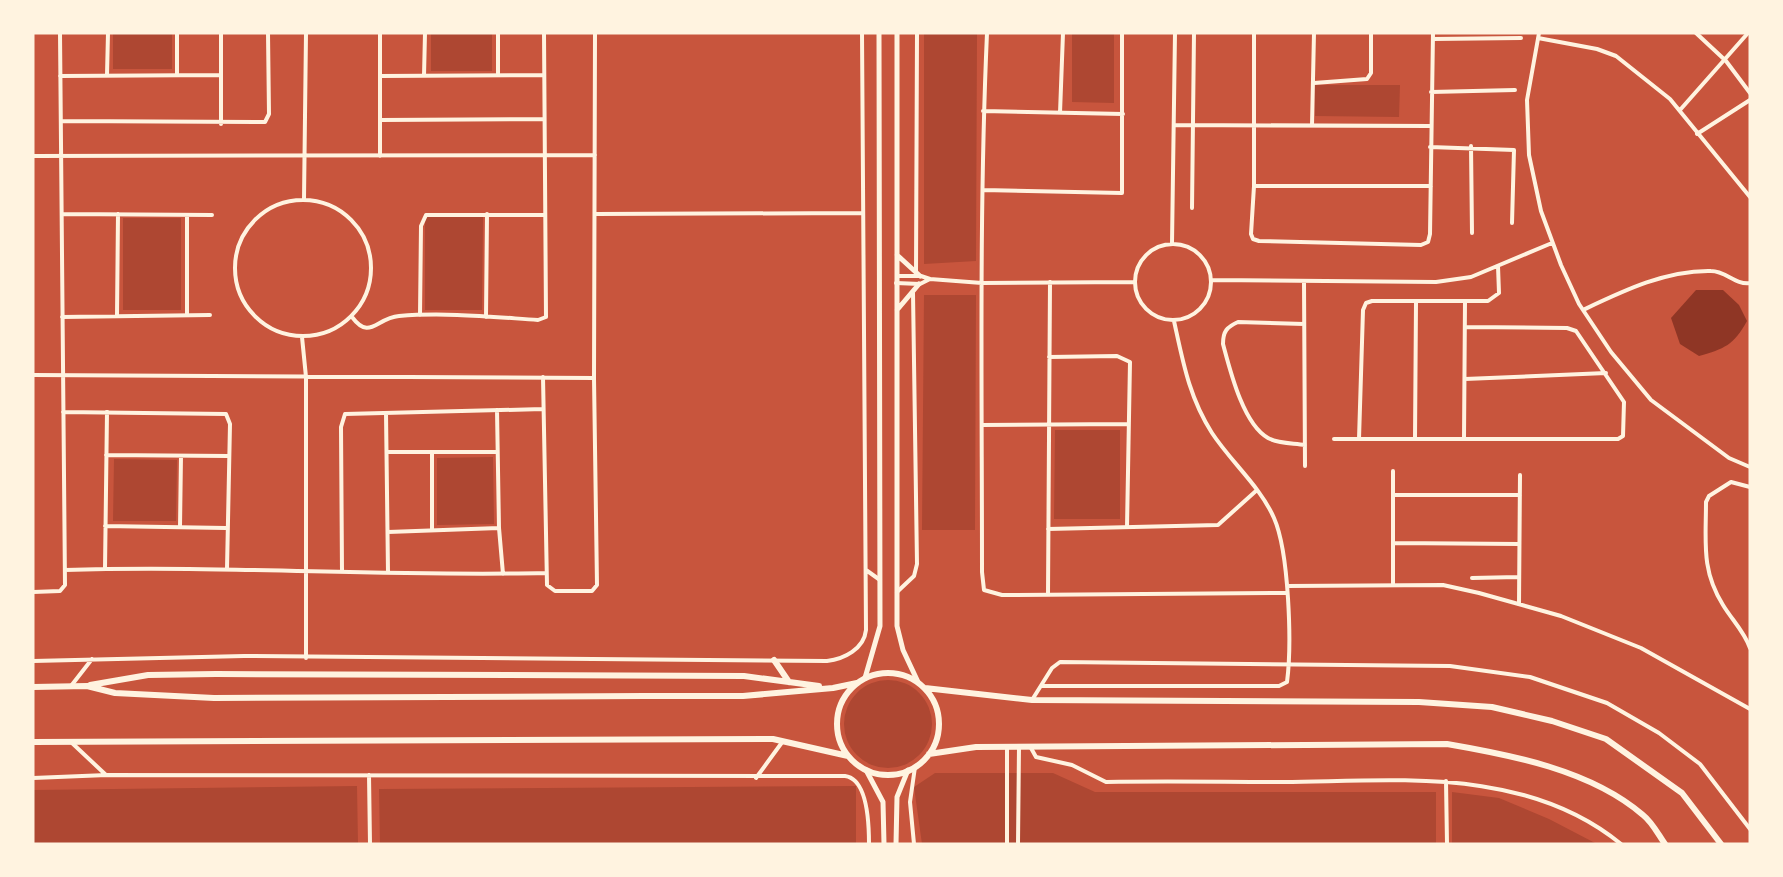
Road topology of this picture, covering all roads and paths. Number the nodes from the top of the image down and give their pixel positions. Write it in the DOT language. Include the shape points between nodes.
graph roads {
  1 [pos="60,33"];
  2 [pos="108,33"];
  3 [pos="177,33"];
  4 [pos="221,33"];
  5 [pos="268,33"];
  6 [pos="306,33"];
  7 [pos="380,33"];
  8 [pos="425,33"];
  9 [pos="498,33"];
  10 [pos="544,33"];
  11 [pos="595,33"];
  12 [pos="862,33"];
  13 [pos="879,33"];
  14 [pos="897,33"];
  15 [pos="917,33"];
  16 [pos="987,33"];
  17 [pos="1064,33"];
  18 [pos="1122,33"];
  19 [pos="1175,33"];
  20 [pos="1194,33"];
  21 [pos="1254,33"];
  22 [pos="1314,33"];
  23 [pos="1371,33"];
  24 [pos="1433,33"];
  25 [pos="1696,33"];
  26 [pos="1748,33"];
  27 [pos="1538,36"];
  28 [pos="1521,38"];
  29 [pos="1433,39"];
  30 [pos="1726,61"];
  31 [pos="107,75"];
  32 [pos="177,75"];
  33 [pos="221,75"];
  34 [pos="424,75"];
  35 [pos="498,75"];
  36 [pos="544,75"];
  37 [pos="60,76"];
  38 [pos="380,76"];
  39 [pos="1314,83"];
  40 [pos="1515,90"];
  41 [pos="1431,92"];
  42 [pos="1750,93"];
  43 [pos="1750,100"];
  44 [pos="1680,110"];
  45 [pos="983,111"];
  46 [pos="1060,113"];
  47 [pos="1122,114"];
  48 [pos="544,119"];
  49 [pos="380,120"];
  50 [pos="61,121"];
  51 [pos="221,124"];
  52 [pos="1174,125"];
  53 [pos="1191,125"];
  54 [pos="1312,125"];
  55 [pos="1254,126"];
  56 [pos="1430,126"];
  57 [pos="1697,134"];
  58 [pos="1471,146"];
  59 [pos="1430,147"];
  60 [pos="61,155"];
  61 [pos="545,155"];
  62 [pos="595,155"];
  63 [pos="33,156"];
  64 [pos="304,156"];
  65 [pos="380,156"];
  66 [pos="1254,186"];
  67 [pos="1431,186"];
  68 [pos="983,190"];
  69 [pos="1750,197"];
  70 [pos="304,199"];
  71 [pos="1192,208"];
  72 [pos="862,213"];
  73 [pos="62,214"];
  74 [pos="118,214"];
  75 [pos="487,214"];
  76 [pos="597,214"];
  77 [pos="187,215"];
  78 [pos="212,215"];
  79 [pos="544,215"];
  80 [pos="1512,223"];
  81 [pos="1472,233"];
  82 [pos="1172,243"];
  83 [pos="1552,243"];
  84 [pos="897,255"];
  85 [pos="1498,266"];
  86 [pos="918,274"];
  87 [pos="897,276"];
  88 [pos="930,279"];
  89 [pos="1211,280"];
  90 [pos="1050,282"];
  91 [pos="1134,282"];
  92 [pos="1304,282"];
  93 [pos="896,283"];
  94 [pos="982,283"];
  95 [pos="1750,283"];
  96 [pos="919,284"];
  97 [pos="913,293"];
  98 [pos="1465,301"];
  99 [pos="1416,302"];
  100 [pos="896,310"];
  101 [pos="1584,310"];
  102 [pos="187,315"];
  103 [pos="210,315"];
  104 [pos="420,315"];
  105 [pos="117,316"];
  106 [pos="62,317"];
  107 [pos="352,317"];
  108 [pos="486,317"];
  109 [pos="1174,321"];
  110 [pos="1304,324"];
  111 [pos="1465,327"];
  112 [pos="302,337"];
  113 [pos="1049,357"];
  114 [pos="1606,373"];
  115 [pos="33,375"];
  116 [pos="63,375"];
  117 [pos="306,377"];
  118 [pos="543,377"];
  119 [pos="594,378"];
  120 [pos="1465,379"];
  121 [pos="543,409"];
  122 [pos="497,410"];
  123 [pos="63,412"];
  124 [pos="107,412"];
  125 [pos="386,412"];
  126 [pos="982,424"];
  127 [pos="1049,424"];
  128 [pos="1128,424"];
  129 [pos="1359,438"];
  130 [pos="1415,438"];
  131 [pos="1464,438"];
  132 [pos="1334,439"];
  133 [pos="1305,445"];
  134 [pos="387,452"];
  135 [pos="432,452"];
  136 [pos="497,452"];
  137 [pos="106,456"];
  138 [pos="181,456"];
  139 [pos="228,456"];
  140 [pos="1305,466"];
  141 [pos="1750,467"];
  142 [pos="1393,471"];
  143 [pos="1520,475"];
  144 [pos="1750,487"];
  145 [pos="1257,490"];
  146 [pos="1393,495"];
  147 [pos="1520,495"];
  148 [pos="105,526"];
  149 [pos="180,527"];
  150 [pos="1127,527"];
  151 [pos="226,528"];
  152 [pos="498,528"];
  153 [pos="1048,529"];
  154 [pos="432,530"];
  155 [pos="388,532"];
  156 [pos="1393,543"];
  157 [pos="1519,544"];
  158 [pos="105,569"];
  159 [pos="227,569"];
  160 [pos="65,570"];
  161 [pos="866,570"];
  162 [pos="342,572"];
  163 [pos="388,572"];
  164 [pos="306,573"];
  165 [pos="546,573"];
  166 [pos="503,574"];
  167 [pos="1518,577"];
  168 [pos="1472,578"];
  169 [pos="880,581"];
  170 [pos="1393,585"];
  171 [pos="1287,586"];
  172 [pos="33,592"];
  173 [pos="897,592"];
  174 [pos="1287,593"];
  175 [pos="1048,595"];
  176 [pos="1519,604"];
  177 [pos="1750,648"];
  178 [pos="93,658"];
  179 [pos="306,658"];
  180 [pos="774,660"];
  181 [pos="33,661"];
  182 [pos="1288,664"];
  183 [pos="865,678"];
  184 [pos="789,682"];
  185 [pos="857,682"];
  186 [pos="918,682"];
  187 [pos="70,686"];
  188 [pos="87,686"];
  189 [pos="1041,686"];
  190 [pos="33,687"];
  191 [pos="833,688"];
  192 [pos="925,688"];
  193 [pos="1032,700"];
  194 [pos="1750,709"];
  195 [pos="784,740"];
  196 [pos="33,742"];
  197 [pos="71,742"];
  198 [pos="1006,747"];
  199 [pos="1019,747"];
  200 [pos="1030,748"];
  201 [pos="929,754"];
  202 [pos="848,756"];
  203 [pos="911,769"];
  204 [pos="866,770"];
  205 [pos="107,775"];
  206 [pos="369,775"];
  207 [pos="33,778"];
  208 [pos="756,778"];
  209 [pos="1446,781"];
  210 [pos="1750,829"];
  211 [pos="370,844"];
  212 [pos="869,844"];
  213 [pos="884,844"];
  214 [pos="896,844"];
  215 [pos="914,844"];
  216 [pos="1007,844"];
  217 [pos="1018,844"];
  218 [pos="1447,844"];
  219 [pos="1621,844"];
  220 [pos="1665,844"];
  221 [pos="1721,844"];
  1 -- 37 [label="street"];
  2 -- 31 [label="street"];
  3 -- 32 [label="street"];
  4 -- 33 [label="street"];
  5 -- 51 [label="street" via="268,119 261,124"];
  6 -- 64 [label="street"];
  7 -- 38 [label="street"];
  8 -- 34 [label="street"];
  9 -- 35 [label="street"];
  10 -- 36 [label="street"];
  11 -- 62 [label="street"];
  12 -- 72 [label="street"];
  13 -- 169 [label="street"];
  14 -- 84 [label="street"];
  15 -- 86 [label="street"];
  16 -- 45 [label="street"];
  17 -- 46 [label="street"];
  18 -- 47 [label="street"];
  19 -- 52 [label="street"];
  20 -- 53 [label="street"];
  21 -- 55 [label="street"];
  22 -- 39 [label="street"];
  23 -- 39 [label="street" via="1371,73 1367,79"];
  24 -- 29 [label="street"];
  25 -- 30 [label="street"];
  26 -- 30 [label="street"];
  27 -- 44 [label="street" via="1616,56"];
  27 -- 83 [label="street" via="1527,100 1529,154"];
  28 -- 29 [label="street"];
  29 -- 41 [label="street"];
  30 -- 42 [label="street"];
  30 -- 44 [label="street"];
  31 -- 32 [label="street"];
  31 -- 37 [label="street"];
  32 -- 33 [label="street"];
  33 -- 51 [label="street"];
  34 -- 35 [label="street"];
  34 -- 38 [label="street"];
  35 -- 36 [label="street"];
  36 -- 48 [label="street"];
  37 -- 50 [label="street"];
  38 -- 49 [label="street"];
  39 -- 54 [label="street"];
  40 -- 41 [label="street"];
  41 -- 56 [label="street"];
  43 -- 57 [label="street"];
  44 -- 57 [label="street"];
  45 -- 46 [label="street"];
  45 -- 68 [label="street"];
  46 -- 47 [label="street"];
  47 -- 68 [label="street" via="1122,193"];
  48 -- 49 [label="street"];
  48 -- 61 [label="street"];
  49 -- 65 [label="street"];
  50 -- 51 [label="street"];
  50 -- 60 [label="street"];
  52 -- 53 [label="street"];
  52 -- 82 [label="street"];
  53 -- 55 [label="street"];
  53 -- 71 [label="street"];
  54 -- 55 [label="street"];
  54 -- 56 [label="street"];
  55 -- 66 [label="street"];
  56 -- 59 [label="street"];
  57 -- 69 [label="street"];
  58 -- 59 [label="street"];
  58 -- 80 [label="street" via="1514,150"];
  58 -- 81 [label="street"];
  59 -- 67 [label="street"];
  60 -- 63 [label="street"];
  60 -- 64 [label="street"];
  60 -- 73 [label="street"];
  61 -- 62 [label="street"];
  61 -- 65 [label="street"];
  61 -- 79 [label="street"];
  62 -- 76 [label="street"];
  64 -- 65 [label="street"];
  64 -- 70 [label="street"];
  66 -- 67 [label="street"];
  66 -- 67 [label="street" via="1251,234 1259,242 1421,244 1428,242 1430,234"];
  68 -- 94 [label="street"];
  70 -- 107 [label="street" via="324,202 342,211 367,242 371,282"];
  70 -- 112 [label="street" via="283,202 248,227 238,246 235,267 238,289 247,308 262,323 281,333"];
  72 -- 76 [label="street"];
  72 -- 161 [label="street"];
  73 -- 74 [label="street"];
  73 -- 106 [label="street"];
  74 -- 77 [label="street"];
  74 -- 105 [label="street"];
  75 -- 79 [label="street"];
  75 -- 104 [label="street" via="429,213 423,217"];
  75 -- 108 [label="street"];
  76 -- 119 [label="street"];
  77 -- 78 [label="street"];
  77 -- 102 [label="street"];
  79 -- 108 [label="street" via="546,317"];
  82 -- 89 [label="street" via="1184,245 1203,258"];
  82 -- 91 [label="street" via="1150,251"];
  83 -- 85 [label="street"];
  83 -- 101 [label="street"];
  84 -- 86 [label="street"];
  84 -- 87 [label="street"];
  85 -- 92 [label="street" via="1471,277 1436,282"];
  85 -- 98 [label="street" via="1499,293 1495,298"];
  86 -- 87 [label="street"];
  86 -- 88 [label="street"];
  87 -- 93 [label="street"];
  88 -- 94 [label="street"];
  88 -- 96 [label="street"];
  89 -- 92 [label="street"];
  89 -- 109 [label="street" via="1205,304 1186,318"];
  90 -- 91 [label="street"];
  90 -- 94 [label="street"];
  90 -- 113 [label="street"];
  91 -- 109 [label="street" via="1146,310"];
  92 -- 110 [label="street"];
  93 -- 96 [label="street"];
  93 -- 100 [label="street"];
  94 -- 126 [label="street"];
  95 -- 101 [label="street" via="1740,283 1713,270 1663,277"];
  96 -- 97 [label="street"];
  97 -- 100 [label="street"];
  97 -- 173 [label="street" via="917,564 914,576"];
  98 -- 99 [label="street"];
  98 -- 111 [label="street"];
  99 -- 129 [label="street" via="1372,301 1363,310"];
  99 -- 130 [label="street"];
  100 -- 173 [label="street"];
  101 -- 141 [label="street" via="1611,352 1651,400 1729,458"];
  102 -- 103 [label="street"];
  102 -- 105 [label="street"];
  104 -- 107 [label="street" via="396,316 366,329"];
  104 -- 108 [label="street"];
  105 -- 106 [label="street"];
  106 -- 116 [label="street"];
  107 -- 112 [label="street" via="329,332"];
  109 -- 145 [label="street" via="1190,393 1211,432"];
  110 -- 133 [label="street"];
  110 -- 133 [label="street" via="1238,322 1228,326 1223,344 1237,395 1260,431 1276,441"];
  111 -- 114 [label="street" via="1567,328 1582,337"];
  111 -- 120 [label="street"];
  112 -- 117 [label="street"];
  113 -- 127 [label="street"];
  113 -- 128 [label="street" via="1127,359 1132,367"];
  114 -- 120 [label="street"];
  114 -- 131 [label="street" via="1624,402 1625,428 1618,439"];
  115 -- 116 [label="street"];
  116 -- 117 [label="street"];
  116 -- 123 [label="street"];
  117 -- 118 [label="street"];
  117 -- 164 [label="street"];
  118 -- 119 [label="street"];
  118 -- 121 [label="street"];
  119 -- 165 [label="street" via="597,585 592,591 555,591 547,585"];
  120 -- 131 [label="street"];
  121 -- 122 [label="street"];
  121 -- 165 [label="street"];
  122 -- 125 [label="street"];
  122 -- 136 [label="street"];
  123 -- 124 [label="street"];
  123 -- 160 [label="street"];
  124 -- 137 [label="street"];
  124 -- 139 [label="street" via="226,414 230,424"];
  125 -- 134 [label="street"];
  125 -- 162 [label="street" via="348,413 343,417"];
  126 -- 127 [label="street"];
  126 -- 175 [label="street" via="982,586 993,594"];
  127 -- 128 [label="street"];
  127 -- 153 [label="street"];
  128 -- 150 [label="street"];
  129 -- 130 [label="street"];
  129 -- 132 [label="street"];
  130 -- 131 [label="street"];
  133 -- 140 [label="street"];
  134 -- 135 [label="street"];
  134 -- 155 [label="street"];
  135 -- 136 [label="street"];
  135 -- 154 [label="street"];
  136 -- 152 [label="street"];
  137 -- 138 [label="street"];
  137 -- 148 [label="street"];
  138 -- 139 [label="street"];
  138 -- 149 [label="street"];
  139 -- 151 [label="street"];
  142 -- 146 [label="street"];
  143 -- 147 [label="street"];
  144 -- 177 [label="street" via="1731,482 1706,502 1708,575"];
  145 -- 150 [label="street" via="1221,525"];
  145 -- 171 [label="street" via="1276,520"];
  146 -- 147 [label="street"];
  146 -- 156 [label="street"];
  147 -- 157 [label="street"];
  148 -- 149 [label="street"];
  148 -- 158 [label="street"];
  149 -- 151 [label="street"];
  150 -- 153 [label="street"];
  151 -- 159 [label="street"];
  152 -- 154 [label="street"];
  152 -- 166 [label="street"];
  153 -- 175 [label="street"];
  154 -- 155 [label="street"];
  155 -- 163 [label="street"];
  156 -- 157 [label="street"];
  156 -- 170 [label="street"];
  157 -- 167 [label="street"];
  158 -- 159 [label="street"];
  158 -- 160 [label="street"];
  159 -- 164 [label="street"];
  160 -- 172 [label="street" via="63,589"];
  161 -- 169 [label="street"];
  161 -- 180 [label="street" via="866,630 859,646 831,661"];
  162 -- 163 [label="street"];
  162 -- 164 [label="street"];
  163 -- 166 [label="street"];
  164 -- 179 [label="street"];
  165 -- 166 [label="street"];
  167 -- 168 [label="street"];
  167 -- 176 [label="street"];
  169 -- 183 [label="street" via="880,626"];
  170 -- 171 [label="street"];
  170 -- 176 [label="street" via="1443,585"];
  171 -- 174 [label="street"];
  173 -- 186 [label="street" via="897,626"];
  174 -- 175 [label="street"];
  174 -- 182 [label="street"];
  176 -- 194 [label="street" via="1641,648"];
  178 -- 179 [label="street"];
  178 -- 181 [label="street"];
  178 -- 187 [label="street"];
  179 -- 180 [label="street"];
  180 -- 184 [label="main road"];
  182 -- 189 [label="street" via="1060,662"];
  182 -- 189 [label="street" via="1287,682 1279,686"];
  182 -- 210 [label="street" via="1450,666 1530,677 1607,703 1659,733 1700,764"];
  183 -- 185 [label="main road"];
  183 -- 186 [label="main road" via="893,672"];
  184 -- 188 [label="main road" via="744,676 160,675"];
  184 -- 191 [label="main road"];
  185 -- 191 [label="main road"];
  185 -- 202 [label="main road" via="845,696 837,717 837,731"];
  186 -- 192 [label="main road"];
  187 -- 188 [label="main road"];
  187 -- 190 [label="main road"];
  188 -- 191 [label="main road" via="116,693 214,698 743,696"];
  189 -- 193 [label="street"];
  192 -- 193 [label="main road"];
  192 -- 201 [label="main road" via="938,711 939,730"];
  193 -- 221 [label="main road" via="1419,702 1492,707 1606,739 1682,793"];
  195 -- 197 [label="main road"];
  195 -- 202 [label="main road"];
  195 -- 208 [label="street"];
  196 -- 197 [label="main road"];
  197 -- 205 [label="street"];
  198 -- 199 [label="main road"];
  198 -- 201 [label="main road"];
  198 -- 216 [label="street"];
  199 -- 200 [label="main road"];
  199 -- 217 [label="street"];
  200 -- 209 [label="street" via="1036,757 1072,765 1106,782"];
  200 -- 220 [label="main road" via="1447,744 1510,755 1599,788 1642,814"];
  201 -- 203 [label="main road"];
  202 -- 204 [label="main road"];
  203 -- 204 [label="main road" via="890,775"];
  203 -- 214 [label="street" via="897,797"];
  203 -- 215 [label="street"];
  204 -- 213 [label="street" via="883,802"];
  205 -- 206 [label="street"];
  205 -- 207 [label="street"];
  206 -- 208 [label="street"];
  206 -- 211 [label="street"];
  208 -- 212 [label="street" via="850,776 858,784 866,805"];
  209 -- 218 [label="street"];
  209 -- 219 [label="street" via="1492,787 1553,805"];
}
